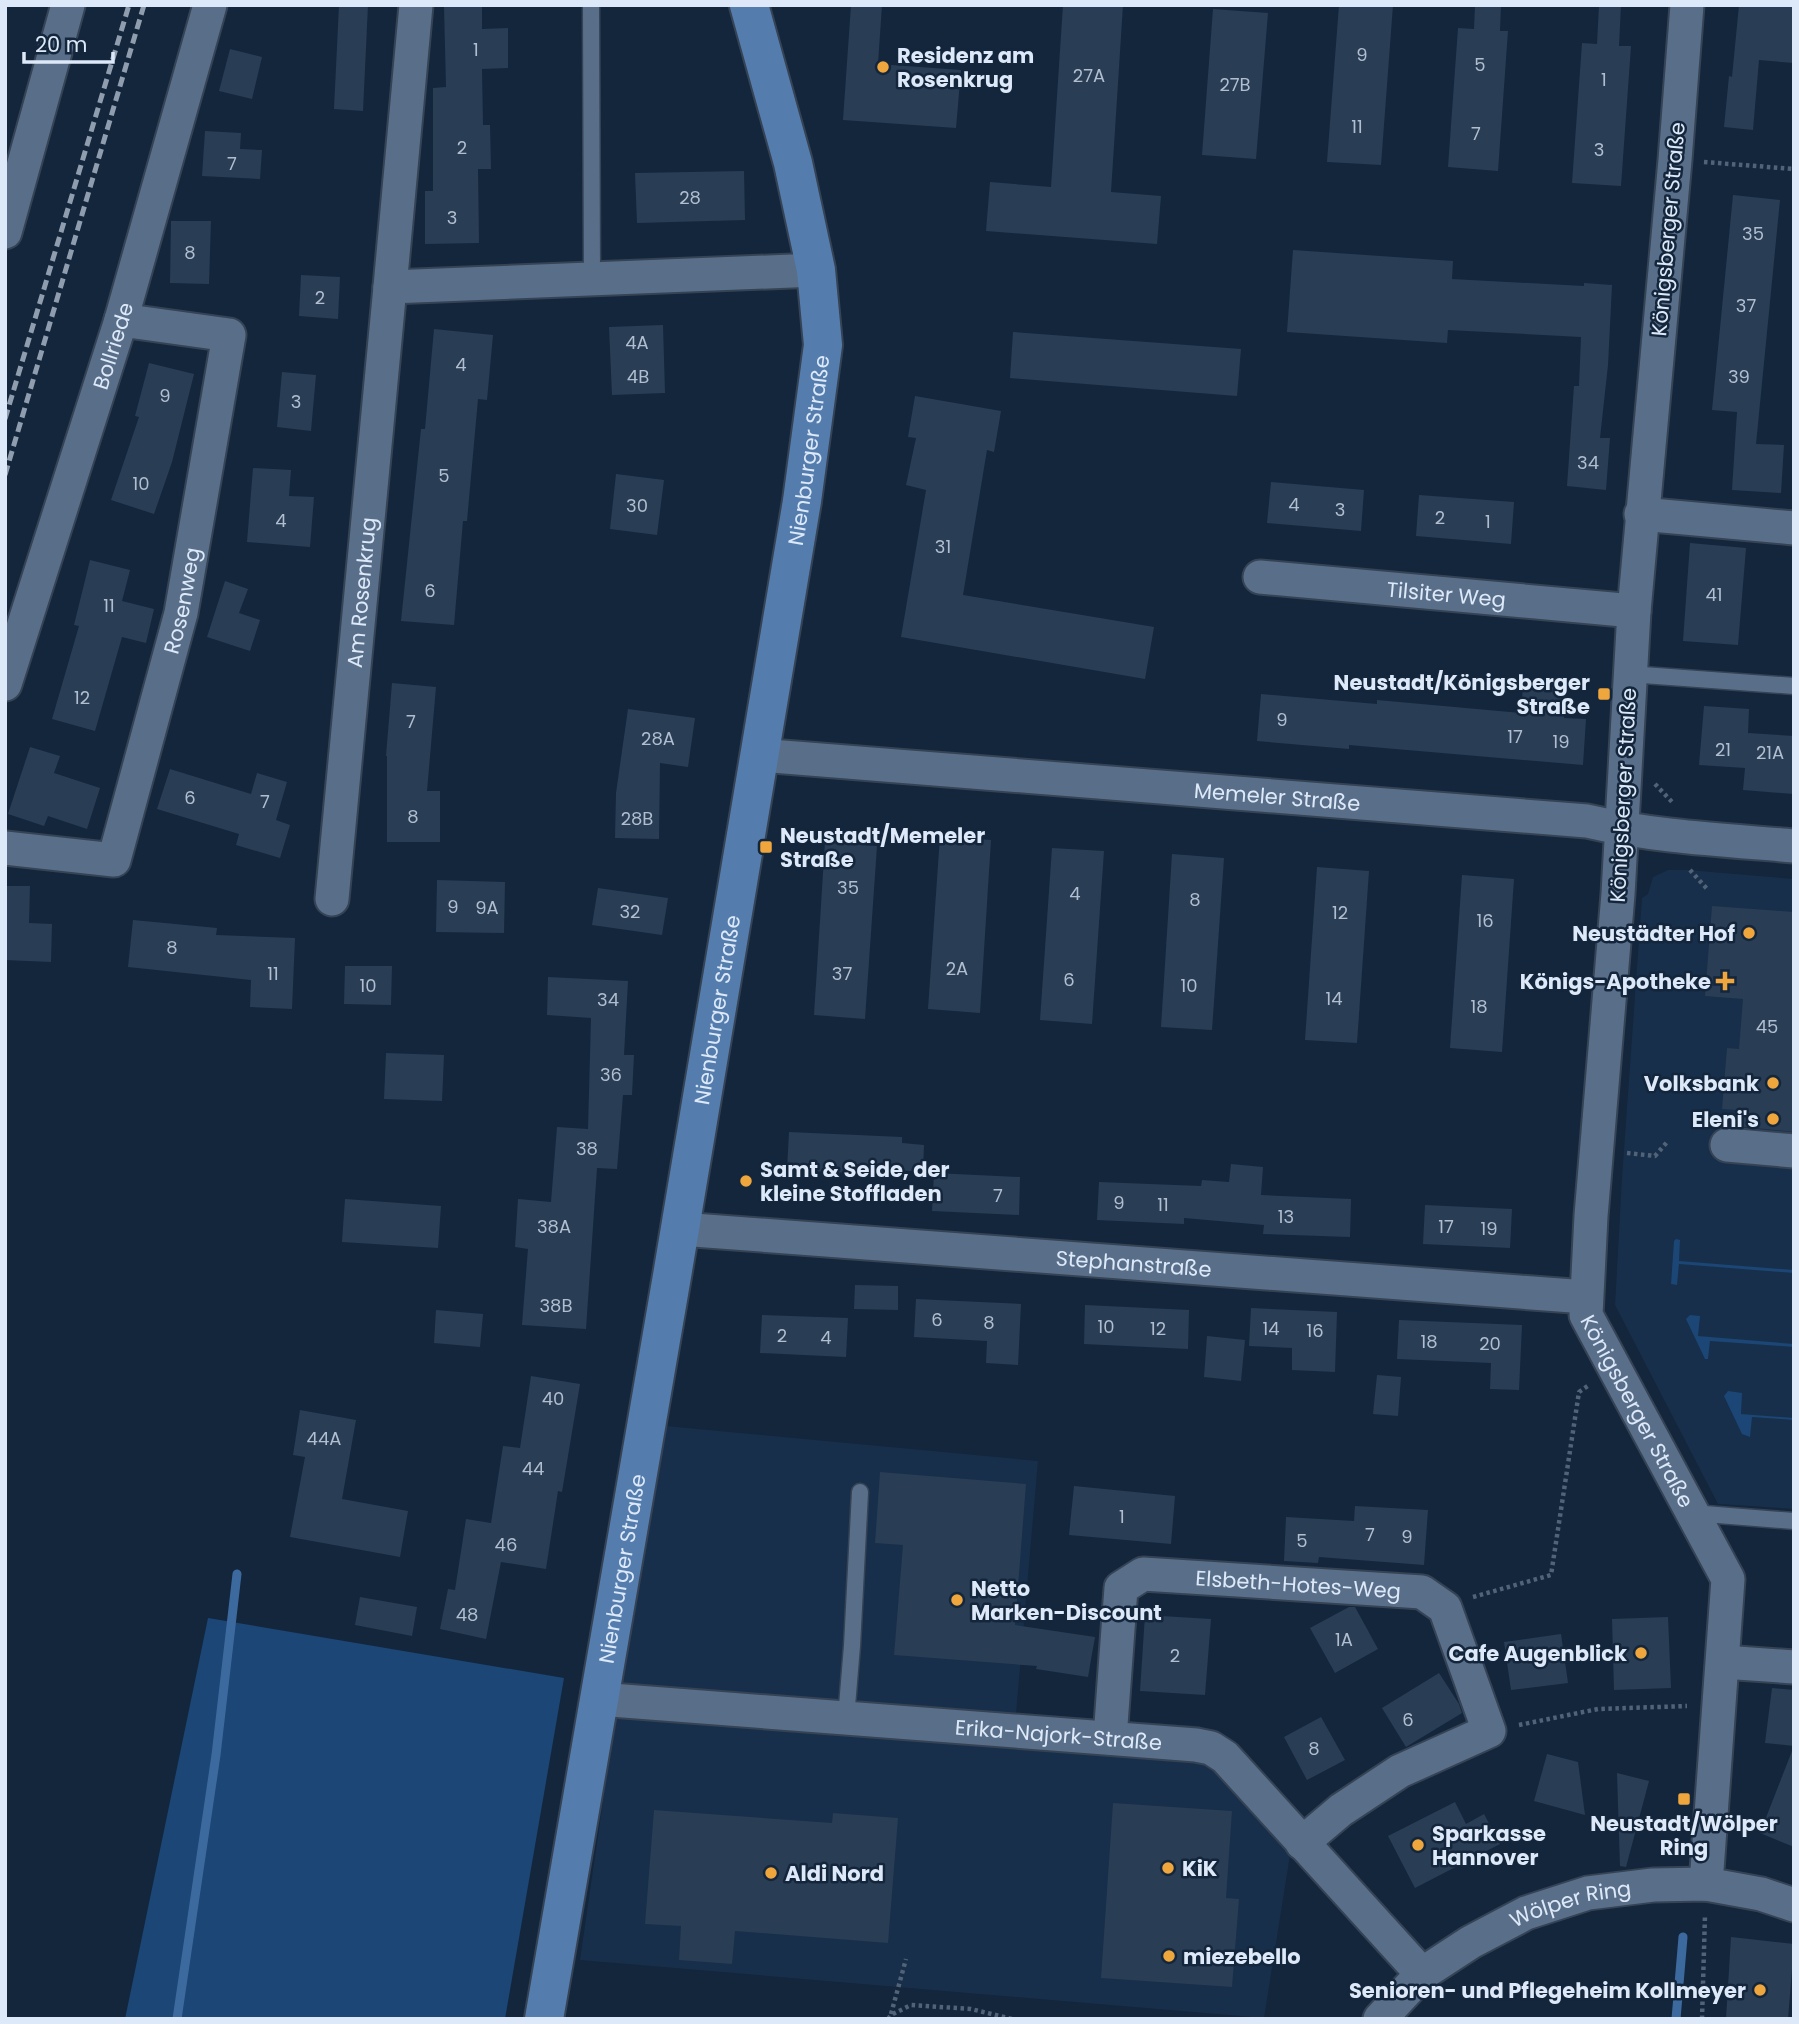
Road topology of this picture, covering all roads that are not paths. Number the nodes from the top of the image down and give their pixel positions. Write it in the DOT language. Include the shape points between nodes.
graph roads {
  1 [pos="68,5"];
  2 [pos="209,5"];
  3 [pos="416,5"];
  4 [pos="591,5"];
  5 [pos="749,5"];
  6 [pos="1687,5"];
  7 [pos="5,232"];
  8 [pos="816,270"];
  9 [pos="592,279"];
  10 [pos="390,287"];
  11 [pos="121,320"];
  12 [pos="1642,514"];
  13 [pos="1794,528"];
  14 [pos="1260,577"];
  15 [pos="1634,611"];
  16 [pos="1629,674"];
  17 [pos="5,684"];
  18 [pos="1794,686"];
  19 [pos="759,755"];
  20 [pos="1622,829"];
  21 [pos="1794,846"];
  22 [pos="5,848"];
  23 [pos="332,899"];
  24 [pos="1727,1145"];
  25 [pos="1794,1151"];
  26 [pos="680,1229"];
  27 [pos="1586,1297"];
  28 [pos="860,1492"];
  29 [pos="1692,1513"];
  30 [pos="1794,1521"];
  31 [pos="1723,1662"];
  32 [pos="1794,1667"];
  33 [pos="598,1699"];
  34 [pos="846,1718"];
  35 [pos="1110,1738"];
  36 [pos="1302,1843"];
  37 [pos="1706,1884"];
  38 [pos="1794,1905"];
  39 [pos="1422,1974"];
  40 [pos="544,2019"];
  41 [pos="1380,2019"];
  1 -- 7 [label="street"];
  2 -- 11 [label="street, Bollriede"];
  3 -- 10 [label="street, Am Rosenkrug"];
  4 -- 9 [label="lane"];
  5 -- 8 [label="main road, Nienburger Straße" via="793,163"];
  6 -- 12 [label="street, Königsberger Straße"];
  8 -- 9 [label="street"];
  8 -- 19 [label="main road, Nienburger Straße" via="822,345 802,501"];
  9 -- 10 [label="street"];
  10 -- 23 [label="street, Am Rosenkrug"];
  11 -- 17 [label="street, Bollriede"];
  11 -- 22 [label="street, Rosenweg" via="229,335 181,613 114,860"];
  12 -- 13 [label="street"];
  12 -- 15 [label="street, Königsberger Straße"];
  14 -- 15 [label="street, Tilsiter Weg"];
  15 -- 16 [label="street, Königsberger Straße"];
  16 -- 18 [label="lane"];
  16 -- 20 [label="street, Königsberger Straße"];
  19 -- 20 [label="street, Memeler Straße" via="1587,821"];
  19 -- 26 [label="main road, Nienburger Straße"];
  20 -- 21 [label="street, Memeler Straße"];
  20 -- 27 [label="street, Königsberger Straße"];
  24 -- 25 [label="street"];
  26 -- 27 [label="street, Stephanstraße"];
  26 -- 33 [label="main road, Nienburger Straße"];
  27 -- 29 [label="street, Königsberger Straße" via="1586,1315"];
  28 -- 34 [label="lane"];
  29 -- 30 [label="lane"];
  29 -- 31 [label="street, Königsberger Straße" via="1728,1579"];
  31 -- 32 [label="street"];
  31 -- 37 [label="street, Königsberger Straße"];
  33 -- 34 [label="street, Erika-Najork-Straße"];
  33 -- 40 [label="main road, Nienburger Straße"];
  34 -- 35 [label="street, Erika-Najork-Straße"];
  35 -- 36 [label="street, Erika-Najork-Straße" via="1211,1748 1225,1757"];
  35 -- 36 [label="street, Elsbeth-Hotes-Weg" via="1121,1588 1143,1574 1422,1592 1446,1608 1489,1731 1401,1771 1341,1810"];
  36 -- 39 [label="street, Erika-Najork-Straße"];
  37 -- 38 [label="street, Wölper Ring"];
  37 -- 39 [label="street, Wölper Ring" via="1588,1893 1526,1913"];
  39 -- 41 [label="street, Wölper Ring"];
}
